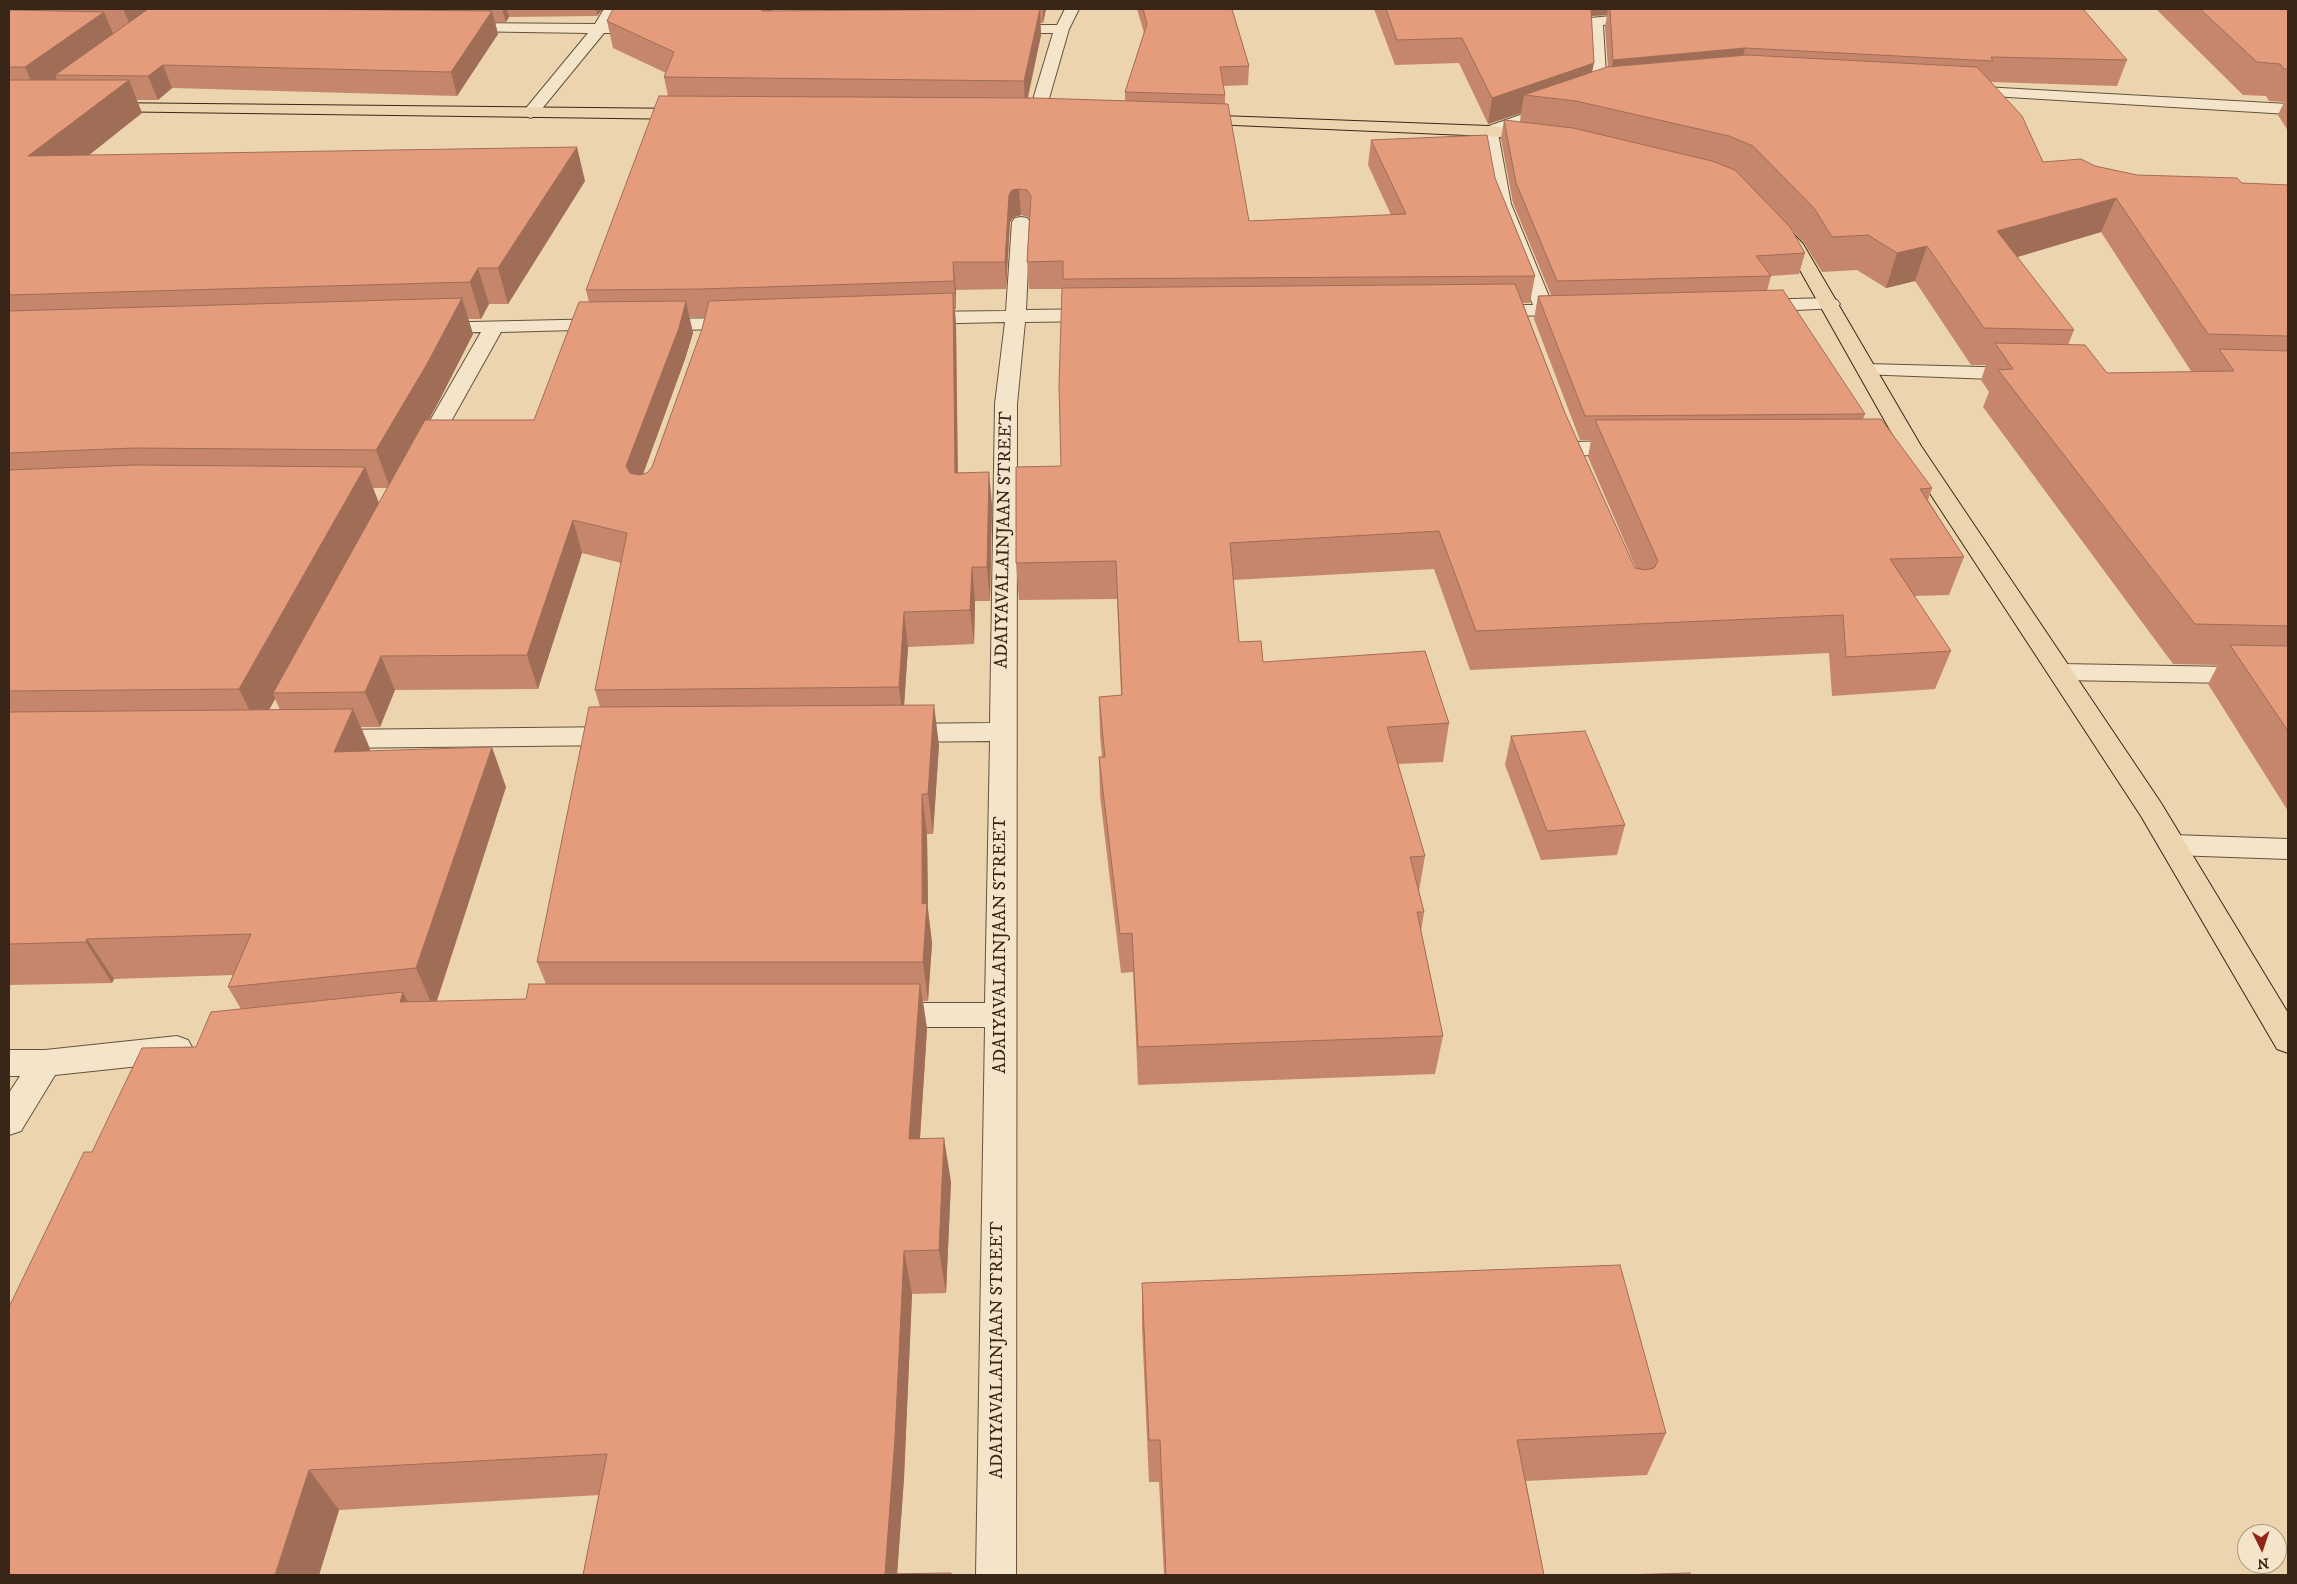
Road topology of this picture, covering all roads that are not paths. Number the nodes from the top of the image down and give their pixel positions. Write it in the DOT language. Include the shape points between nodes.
graph roads {
  1 [pos="611,9"];
  2 [pos="1072,9"];
  3 [pos="1700,10"];
  4 [pos="1717,11"];
  5 [pos="440,27"];
  6 [pos="599,28"];
  7 [pos="658,29"];
  8 [pos="993,29"];
  9 [pos="1062,29"];
  10 [pos="1617,91"];
  11 [pos="1952,91"];
  12 [pos="1599,92"];
  13 [pos="1972,92"];
  14 [pos="1984,106"];
  15 [pos="88,107"];
  16 [pos="2288,109"];
  17 [pos="530,113"];
  18 [pos="704,114"];
  19 [pos="1017,116"];
  20 [pos="1036,116"];
  21 [pos="1056,116"];
  22 [pos="1176,120"];
  23 [pos="1489,130"];
  24 [pos="1552,139"];
  25 [pos="1768,218"];
  26 [pos="1022,222"];
  27 [pos="1830,304"];
  28 [pos="1732,306"];
  29 [pos="1594,309"];
  30 [pos="1545,310"];
  31 [pos="1469,312"];
  32 [pos="1115,314"];
  33 [pos="1016,315"];
  34 [pos="900,319"];
  35 [pos="754,323"];
  36 [pos="495,326"];
  37 [pos="416,328"];
  38 [pos="1867,370"];
  39 [pos="2043,375"];
  40 [pos="1571,448"];
  41 [pos="1650,448"];
  42 [pos="412,471"];
  43 [pos="2062,672"];
  44 [pos="2288,676"];
  45 [pos="1003,732"];
  46 [pos="874,733"];
  47 [pos="646,736"];
  48 [pos="308,739"];
  49 [pos="2172,845"];
  50 [pos="2288,849"];
  51 [pos="863,1015"];
  52 [pos="1000,1015"];
  53 [pos="2288,1040"];
  54 [pos="202,1046"];
  55 [pos="9,1063"];
  56 [pos="45,1063"];
  57 [pos="9,1121"];
  58 [pos="996,1575"];
  1 -- 6 [label="street"];
  2 -- 9 [label="street"];
  3 -- 4 [label="street"];
  3 -- 12 [label="street" via="1596,21"];
  5 -- 6 [label="street"];
  6 -- 7 [label="street"];
  6 -- 17 [label="street"];
  8 -- 9 [label="street"];
  9 -- 20 [label="street"];
  10 -- 12 [label="street"];
  11 -- 13 [label="street"];
  12 -- 23 [label="street"];
  13 -- 14 [label="street"];
  13 -- 16 [label="street"];
  15 -- 17 [label="main road"];
  17 -- 18 [label="main road"];
  19 -- 20 [label="main road"];
  20 -- 21 [label="main road"];
  22 -- 23 [label="main road"];
  23 -- 24 [label="main road"];
  23 -- 30 [label="street" via="1502,204"];
  25 -- 27 [label="main road" via="1794,244"];
  26 -- 33 [label="street, ADAIYAVALAINJAAN STREET"];
  27 -- 28 [label="street"];
  27 -- 38 [label="main road"];
  29 -- 30 [label="street"];
  30 -- 31 [label="street" via="1522,320"];
  32 -- 33 [label="street"];
  33 -- 34 [label="street"];
  33 -- 45 [label="street, ADAIYAVALAINJAAN STREET" via="1006,404"];
  35 -- 36 [label="street" via="704,334 634,325"];
  36 -- 37 [label="street"];
  36 -- 42 [label="street"];
  38 -- 39 [label="street"];
  38 -- 43 [label="main road" via="1900,446"];
  40 -- 41 [label="street"];
  43 -- 44 [label="street"];
  43 -- 49 [label="main road"];
  45 -- 46 [label="street"];
  45 -- 52 [label="street, ADAIYAVALAINJAAN STREET"];
  47 -- 48 [label="street"];
  49 -- 50 [label="street"];
  49 -- 53 [label="main road"];
  51 -- 52 [label="street"];
  52 -- 58 [label="street, ADAIYAVALAINJAAN STREET"];
  54 -- 56 [label="street"];
  55 -- 56 [label="street"];
  56 -- 57 [label="street"];
}
